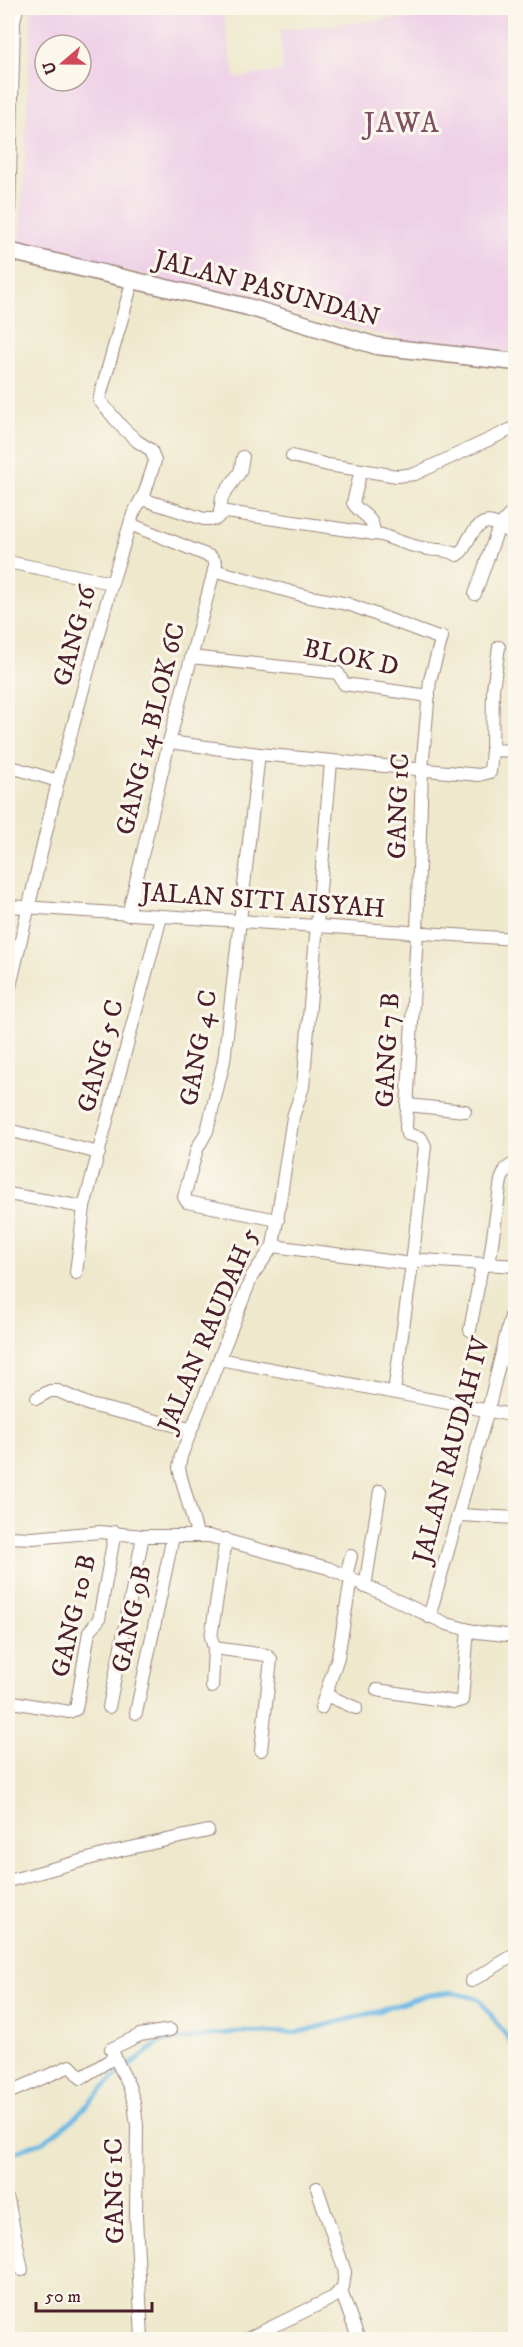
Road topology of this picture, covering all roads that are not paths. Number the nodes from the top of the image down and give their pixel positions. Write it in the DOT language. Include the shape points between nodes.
graph roads {
  1 [pos="17,8"];
  2 [pos="8,251"];
  3 [pos="133,279"];
  4 [pos="516,362"];
  5 [pos="516,427"];
  6 [pos="292,456"];
  7 [pos="243,457"];
  8 [pos="361,470"];
  9 [pos="142,499"];
  10 [pos="516,508"];
  11 [pos="220,510"];
  12 [pos="130,524"];
  13 [pos="499,526"];
  14 [pos="373,534"];
  15 [pos="516,537"];
  16 [pos="8,562"];
  17 [pos="214,570"];
  18 [pos="112,584"];
  19 [pos="475,594"];
  20 [pos="499,647"];
  21 [pos="191,657"];
  22 [pos="429,696"];
  23 [pos="169,741"];
  24 [pos="492,750"];
  25 [pos="516,752"];
  26 [pos="259,754"];
  27 [pos="331,762"];
  28 [pos="8,766"];
  29 [pos="422,769"];
  30 [pos="58,782"];
  31 [pos="8,906"];
  32 [pos="29,909"];
  33 [pos="128,915"];
  34 [pos="161,917"];
  35 [pos="240,922"];
  36 [pos="318,927"];
  37 [pos="417,933"];
  38 [pos="516,939"];
  39 [pos="8,995"];
  40 [pos="407,1106"];
  41 [pos="465,1111"];
  42 [pos="8,1130"];
  43 [pos="99,1153"];
  44 [pos="516,1162"];
  45 [pos="8,1194"];
  46 [pos="84,1206"];
  47 [pos="278,1220"];
  48 [pos="273,1246"];
  49 [pos="412,1264"];
  50 [pos="486,1265"];
  51 [pos="516,1266"];
  52 [pos="76,1273"];
  53 [pos="516,1295"];
  54 [pos="470,1330"];
  55 [pos="219,1359"];
  56 [pos="394,1392"];
  57 [pos="38,1398"];
  58 [pos="488,1410"];
  59 [pos="516,1416"];
  60 [pos="190,1429"];
  61 [pos="380,1491"];
  62 [pos="459,1515"];
  63 [pos="516,1518"];
  64 [pos="116,1532"];
  65 [pos="198,1534"];
  66 [pos="143,1536"];
  67 [pos="172,1536"];
  68 [pos="8,1537"];
  69 [pos="226,1539"];
  70 [pos="351,1556"];
  71 [pos="348,1578"];
  72 [pos="365,1587"];
  73 [pos="429,1617"];
  74 [pos="468,1630"];
  75 [pos="516,1636"];
  76 [pos="214,1648"];
  77 [pos="212,1687"];
  78 [pos="377,1690"];
  79 [pos="326,1695"];
  80 [pos="8,1701"];
  81 [pos="109,1707"];
  82 [pos="321,1708"];
  83 [pos="356,1708"];
  84 [pos="136,1713"];
  85 [pos="261,1750"];
  86 [pos="208,1831"];
  87 [pos="8,1881"];
  88 [pos="516,1954"];
  89 [pos="471,1981"];
  90 [pos="170,2030"];
  91 [pos="114,2055"];
  92 [pos="8,2078"];
  93 [pos="10,2092"];
  94 [pos="316,2188"];
  95 [pos="8,2200"];
  96 [pos="22,2270"];
  97 [pos="341,2291"];
  98 [pos="142,2340"];
  99 [pos="245,2340"];
  100 [pos="359,2340"];
  1 -- 2 [label="street"];
  2 -- 3 [label="street, JALAN PASUNDAN"];
  3 -- 4 [label="street, JALAN PASUNDAN" via="248,307 377,346"];
  3 -- 9 [label="street, GANG 16" via="99,400 154,455"];
  5 -- 8 [label="street" via="415,474 398,476"];
  6 -- 8 [label="street"];
  7 -- 11 [label="street" via="240,472 222,497"];
  8 -- 14 [label="street" via="353,503 371,520"];
  9 -- 11 [label="street" via="211,520 218,518"];
  9 -- 12 [label="street, GANG 16"];
  10 -- 13 [label="street"];
  11 -- 14 [label="street"];
  12 -- 17 [label="street, GANG 14 BLOK 6C" via="211,557 216,563"];
  12 -- 18 [label="street, GANG 16"];
  13 -- 14 [label="street" via="484,522 457,555"];
  13 -- 15 [label="street"];
  13 -- 19 [label="street"];
  16 -- 18 [label="street"];
  17 -- 21 [label="street, GANG 14 BLOK 6C"];
  17 -- 22 [label="street, GANG 1C" via="304,596 348,604 442,638"];
  18 -- 30 [label="street, GANG 16"];
  20 -- 24 [label="street" via="493,689"];
  21 -- 22 [label="street, BLOK D" via="335,672 344,684"];
  21 -- 23 [label="street, GANG 14 BLOK 6C"];
  22 -- 29 [label="street, GANG 1C"];
  23 -- 26 [label="street"];
  23 -- 33 [label="street, GANG 14 BLOK 6C"];
  24 -- 25 [label="street"];
  24 -- 29 [label="street" via="490,772 484,775"];
  26 -- 27 [label="street"];
  26 -- 35 [label="street, GANG 4 C"];
  27 -- 29 [label="street"];
  27 -- 36 [label="street, JALAN RAUDAH 5"];
  28 -- 30 [label="street"];
  29 -- 37 [label="street, GANG 1C"];
  30 -- 32 [label="street, GANG 16"];
  31 -- 32 [label="street, JALAN SITI AISYAH"];
  32 -- 33 [label="street, JALAN SITI AISYAH"];
  32 -- 39 [label="street, GANG 16"];
  33 -- 34 [label="street, JALAN SITI AISYAH"];
  34 -- 35 [label="street, JALAN SITI AISYAH"];
  34 -- 43 [label="street, GANG 5 C"];
  35 -- 36 [label="street, JALAN SITI AISYAH"];
  35 -- 47 [label="street, GANG 4 C" via="221,1077 184,1197 188,1202"];
  36 -- 37 [label="street, JALAN SITI AISYAH"];
  36 -- 47 [label="street, JALAN RAUDAH 5" via="303,1087 293,1117"];
  37 -- 38 [label="street, JALAN SITI AISYAH"];
  37 -- 40 [label="street, GANG 7 B"];
  40 -- 41 [label="street"];
  40 -- 49 [label="street, GANG 7 B" via="407,1134 421,1138 425,1146"];
  42 -- 43 [label="street"];
  43 -- 46 [label="street, GANG 5 C"];
  44 -- 50 [label="street" via="506,1169 501,1180"];
  45 -- 46 [label="street"];
  46 -- 52 [label="street, GANG 5 C"];
  47 -- 48 [label="street, JALAN RAUDAH 5"];
  48 -- 49 [label="street"];
  48 -- 55 [label="street, JALAN RAUDAH 5" via="252,1276"];
  49 -- 50 [label="street" via="423,1260"];
  49 -- 56 [label="street"];
  50 -- 51 [label="street"];
  50 -- 54 [label="street"];
  53 -- 58 [label="street, JALAN RAUDAH IV"];
  55 -- 56 [label="street"];
  55 -- 60 [label="street, JALAN RAUDAH 5"];
  56 -- 58 [label="street"];
  57 -- 60 [label="street" via="58,1391 90,1405"];
  58 -- 59 [label="street"];
  58 -- 62 [label="street, JALAN RAUDAH IV"];
  60 -- 65 [label="street, JALAN RAUDAH 5" via="179,1468"];
  61 -- 72 [label="street"];
  62 -- 63 [label="street"];
  62 -- 73 [label="street, JALAN RAUDAH IV"];
  64 -- 66 [label="street"];
  64 -- 68 [label="street"];
  64 -- 80 [label="street, GANG 10 B" via="99,1619 89,1632 75,1710"];
  65 -- 67 [label="street"];
  65 -- 69 [label="street"];
  66 -- 67 [label="street"];
  66 -- 81 [label="street"];
  67 -- 84 [label="street, GANG 9B"];
  69 -- 71 [label="street" via="298,1558"];
  69 -- 76 [label="street" via="211,1637"];
  70 -- 71 [label="street"];
  71 -- 72 [label="street"];
  71 -- 79 [label="street" via="338,1657"];
  72 -- 73 [label="street"];
  73 -- 74 [label="street"];
  74 -- 75 [label="street"];
  74 -- 78 [label="street" via="462,1700"];
  76 -- 77 [label="street"];
  76 -- 85 [label="street" via="271,1659"];
  79 -- 82 [label="street"];
  79 -- 83 [label="street"];
  86 -- 87 [label="street"];
  88 -- 89 [label="street"];
  90 -- 91 [label="street" via="140,2035"];
  91 -- 93 [label="street" via="82,2078 70,2066"];
  91 -- 98 [label="street, GANG 1C" via="134,2102 137,2126 136,2216"];
  92 -- 93 [label="street"];
  94 -- 97 [label="street" via="345,2272"];
  95 -- 96 [label="street"];
  97 -- 99 [label="street"];
  97 -- 100 [label="street"];
}
